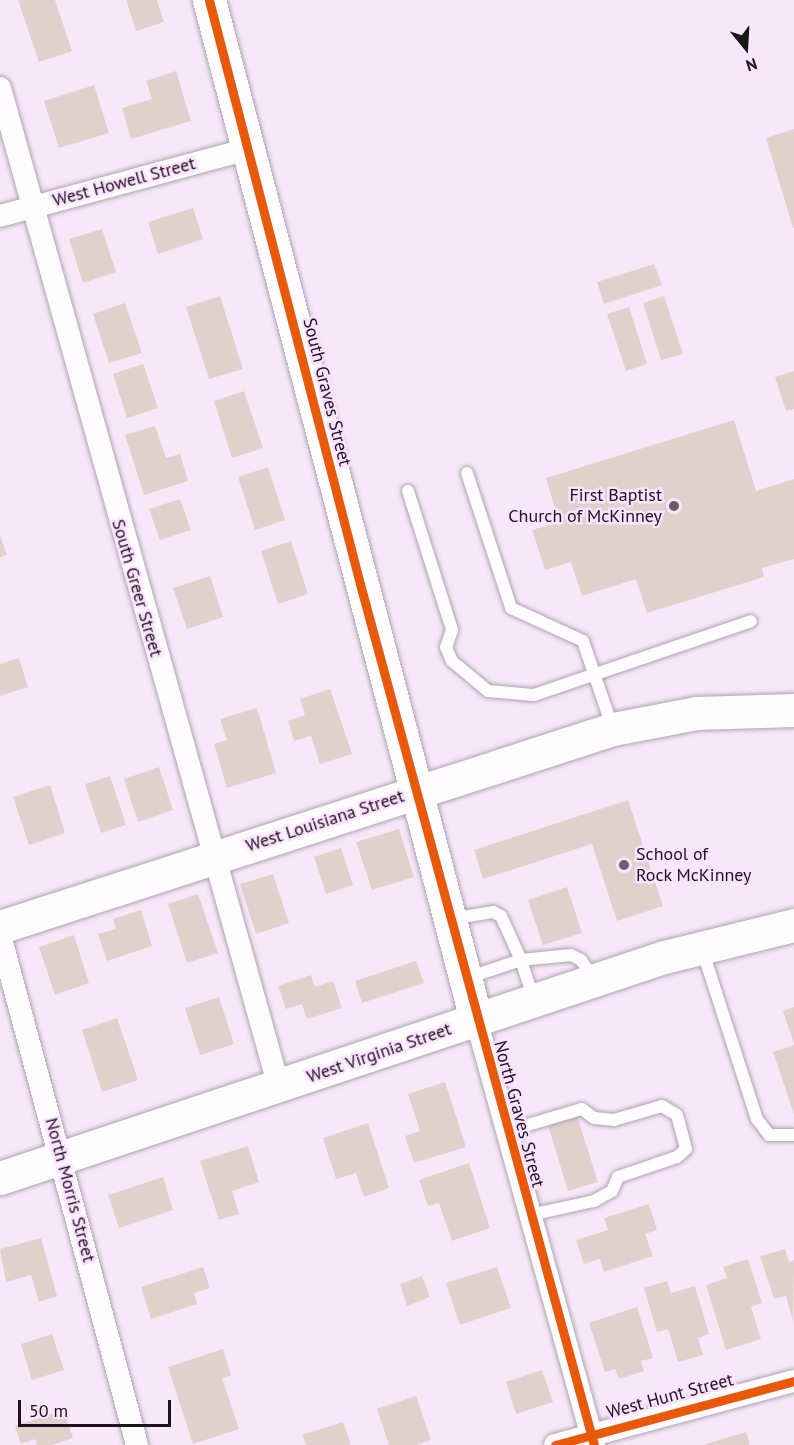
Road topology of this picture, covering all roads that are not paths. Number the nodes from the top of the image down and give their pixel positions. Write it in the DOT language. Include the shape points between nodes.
graph roads {
  1 [pos="209,0"];
  2 [pos="0,88"];
  3 [pos="248,149"];
  4 [pos="30,207"];
  5 [pos="0,216"];
  6 [pos="467,473"];
  7 [pos="408,491"];
  8 [pos="751,621"];
  9 [pos="594,673"];
  10 [pos="794,710"];
  11 [pos="613,729"];
  12 [pos="416,791"];
  13 [pos="212,857"];
  14 [pos="450,920"];
  15 [pos="794,926"];
  16 [pos="0,927"];
  17 [pos="0,935"];
  18 [pos="700,946"];
  19 [pos="521,960"];
  20 [pos="465,978"];
  21 [pos="595,980"];
  22 [pos="534,1000"];
  23 [pos="476,1019"];
  24 [pos="279,1088"];
  25 [pos="507,1131"];
  26 [pos="794,1135"];
  27 [pos="62,1159"];
  28 [pos="0,1178"];
  29 [pos="530,1215"];
  30 [pos="794,1381"];
  31 [pos="592,1440"];
  32 [pos="137,1445"];
  33 [pos="555,1445"];
  1 -- 3 [label="main road, South Graves Street"];
  2 -- 4 [label="street, South Greer Street"];
  3 -- 4 [label="street, West Howell Street"];
  3 -- 12 [label="main road, South Graves Street"];
  4 -- 5 [label="street, West Howell Street"];
  4 -- 13 [label="street, South Greer Street"];
  6 -- 9 [label="lane" via="511,608 583,641"];
  7 -- 9 [label="lane" via="452,630 446,647 452,661 488,691 520,696 534,695"];
  8 -- 9 [label="lane"];
  9 -- 11 [label="lane"];
  10 -- 11 [label="main road, West Louisiana Street" via="696,713"];
  11 -- 12 [label="main road, West Louisiana Street"];
  12 -- 13 [label="main road, West Louisiana Street"];
  12 -- 14 [label="main road, North Graves Street"];
  13 -- 16 [label="main road, West Louisiana Street"];
  13 -- 24 [label="street, South Greer Street"];
  14 -- 19 [label="lane" via="493,912 501,916"];
  14 -- 20 [label="main road, North Graves Street"];
  15 -- 18 [label="main road, West Virginia Street"];
  17 -- 27 [label="street, North Morris Street"];
  18 -- 21 [label="main road, West Virginia Street"];
  18 -- 26 [label="lane" via="757,1119 769,1135"];
  19 -- 20 [label="lane"];
  19 -- 21 [label="lane" via="571,955 581,960"];
  19 -- 22 [label="lane"];
  20 -- 23 [label="main road, North Graves Street"];
  21 -- 22 [label="main road, West Virginia Street"];
  22 -- 23 [label="main road, West Virginia Street"];
  23 -- 24 [label="main road, West Virginia Street"];
  23 -- 25 [label="street, North Graves Street"];
  24 -- 27 [label="main road, West Virginia Street"];
  25 -- 29 [label="street, North Graves Street"];
  25 -- 29 [label="lane" via="582,1109 594,1118 614,1120 662,1106 677,1115 686,1149 677,1157 618,1177 612,1191 594,1201"];
  27 -- 28 [label="main road, West Virginia Street"];
  27 -- 32 [label="street, North Morris Street"];
  29 -- 31 [label="street, North Graves Street"];
  30 -- 31 [label="street, West Hunt Street"];
  31 -- 33 [label="street, West Hunt Street"];
}
